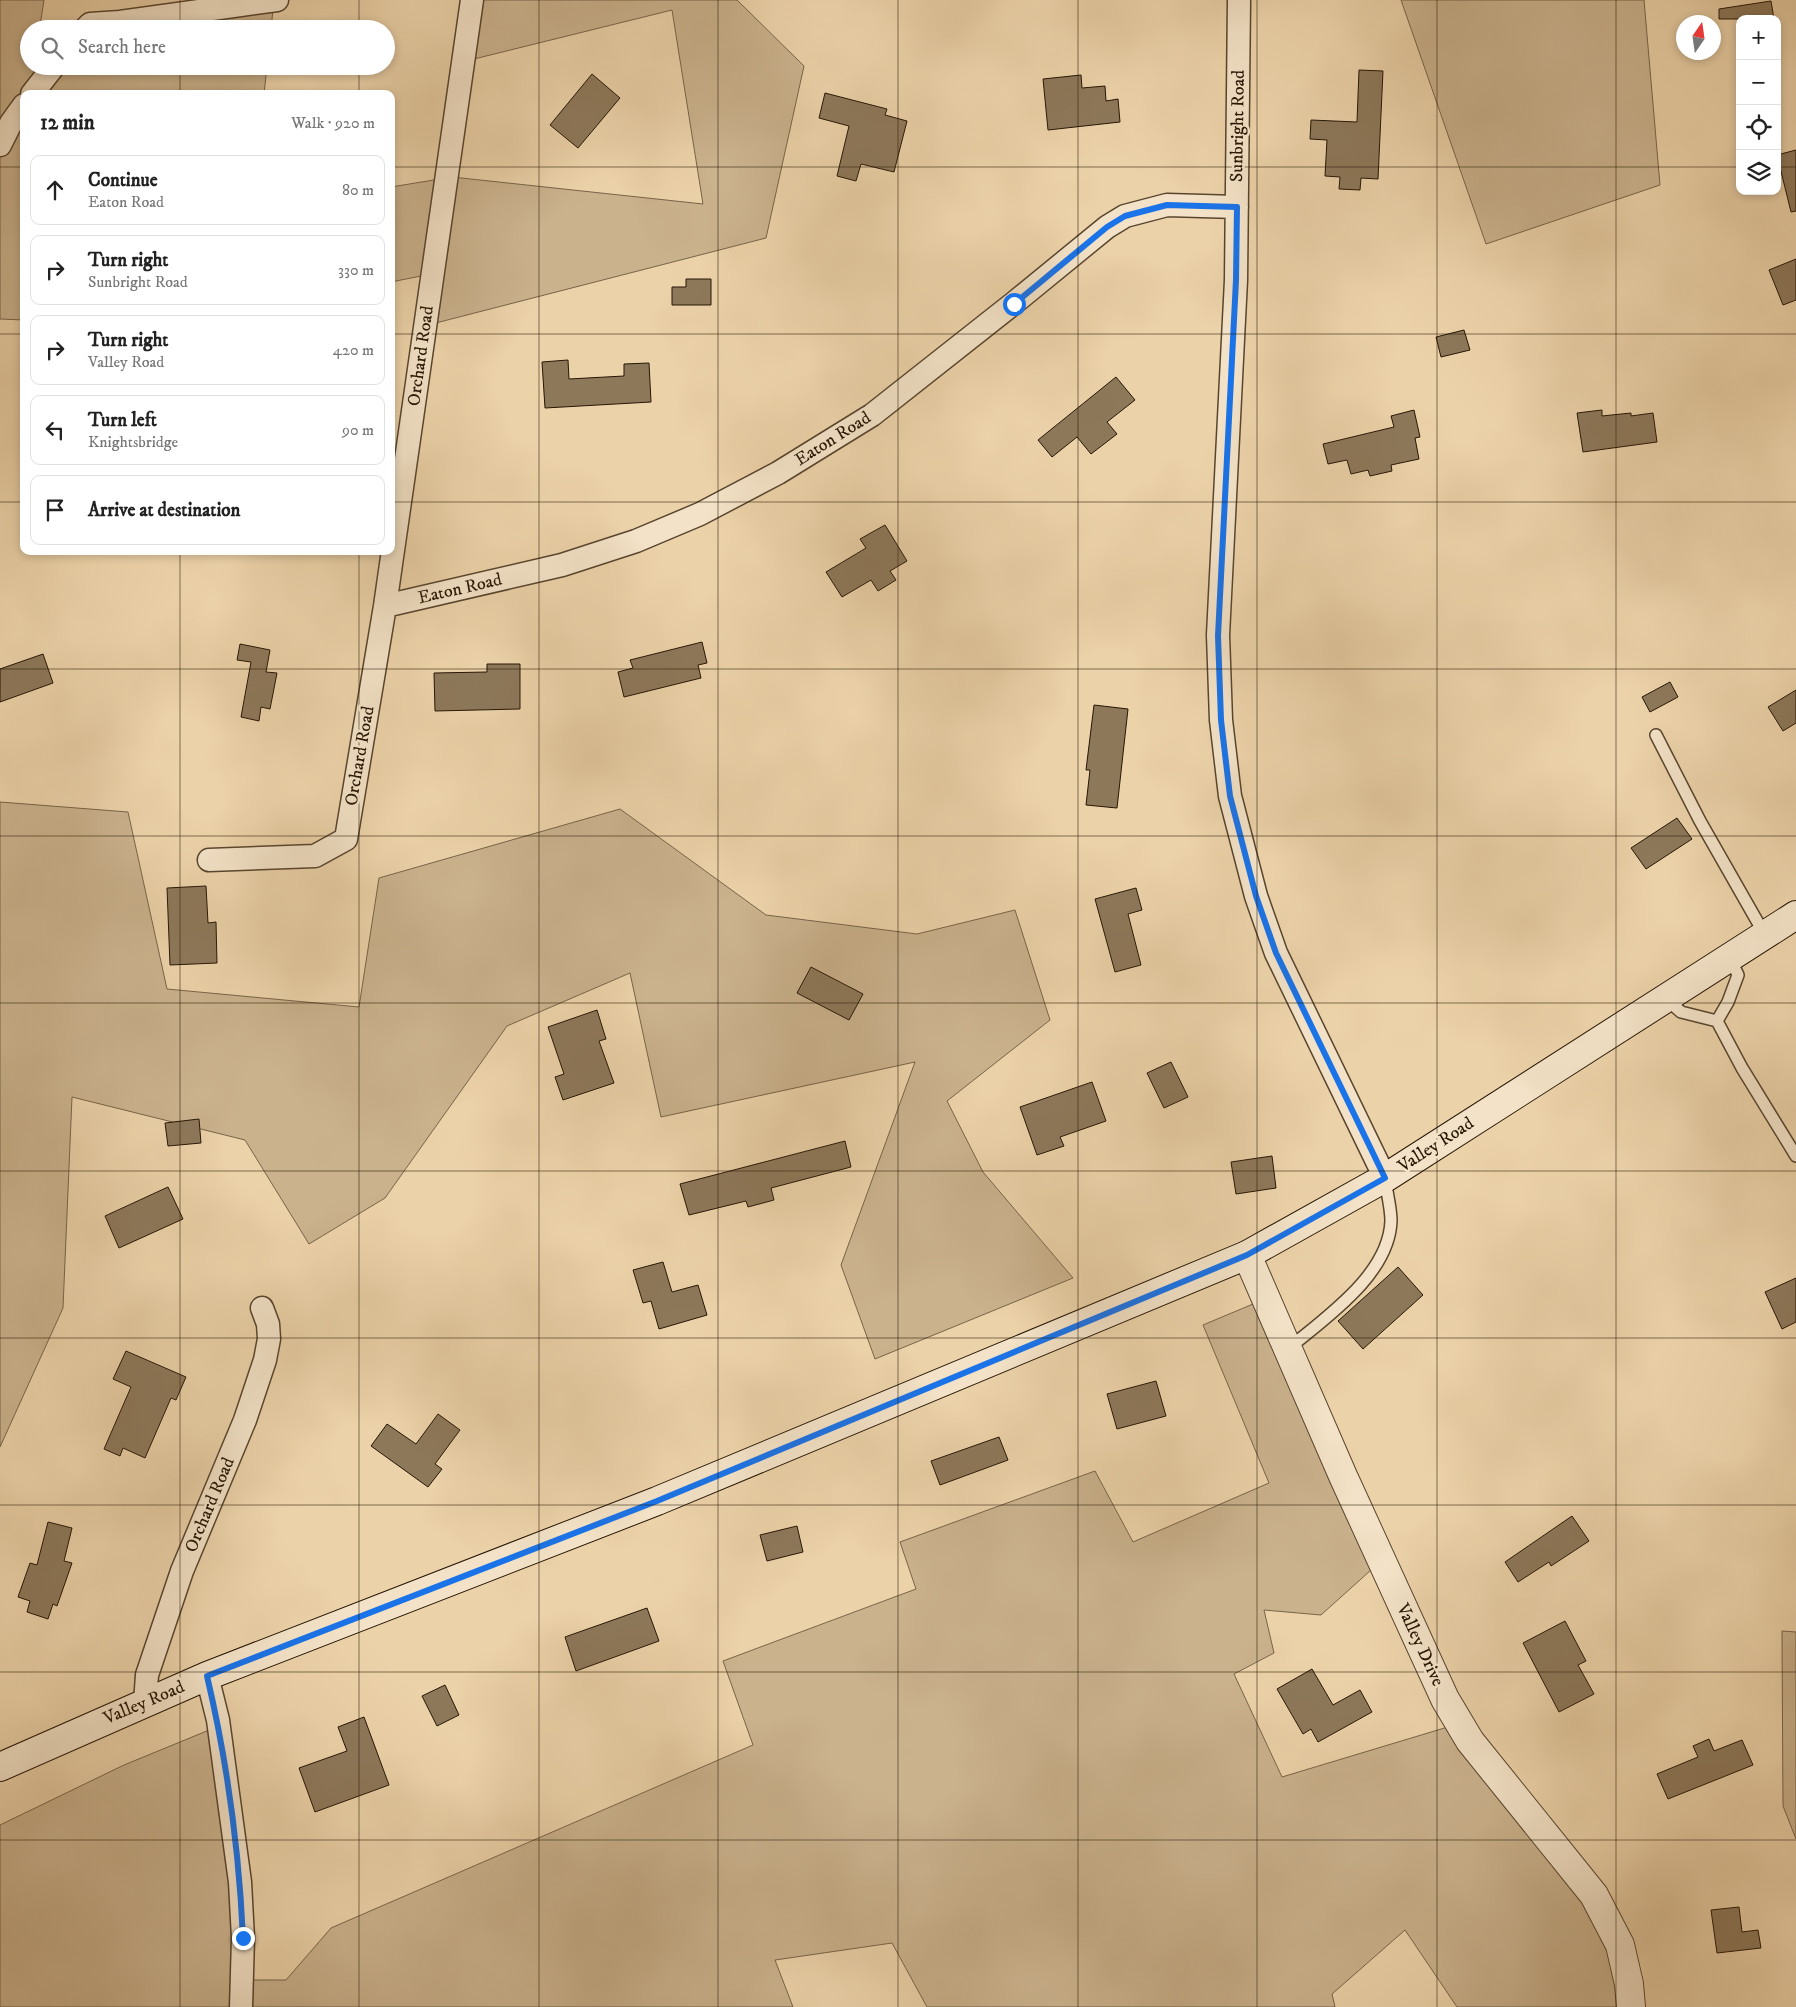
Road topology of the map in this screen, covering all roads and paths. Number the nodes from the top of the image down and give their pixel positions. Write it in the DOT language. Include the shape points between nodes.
graph roads {
  1 [pos="276,0"];
  2 [pos="472,0"];
  3 [pos="1239,0"];
  4 [pos="134,20"];
  5 [pos="47,75"];
  6 [pos="35,90"];
  7 [pos="20,111"];
  8 [pos="0,146"];
  9 [pos="1237,207"];
  10 [pos="395,536"];
  11 [pos="392,555"];
  12 [pos="385,606"];
  13 [pos="1656,736"];
  14 [pos="209,860"];
  15 [pos="1796,915"];
  16 [pos="1765,935"];
  17 [pos="1730,957"];
  18 [pos="1665,998"];
  19 [pos="1717,1021"];
  20 [pos="1796,1156"];
  21 [pos="1385,1178"];
  22 [pos="1247,1255"];
  23 [pos="262,1308"];
  24 [pos="1288,1349"];
  25 [pos="207,1676"];
  26 [pos="145,1703"];
  27 [pos="0,1766"];
  28 [pos="241,2007"];
  29 [pos="1630,2007"];
  1 -- 4 [label="street"];
  2 -- 10 [label="street, Orchard Road"];
  3 -- 9 [label="street, Sunbright Road"];
  5 -- 6 [label="street"];
  7 -- 8 [label="street"];
  9 -- 12 [label="street, Eaton Road" via="1167,205 1125,216 872,414 778,473 700,514 636,541 562,565"];
  9 -- 21 [label="street, Sunbright Road" via="1218,636 1221,720 1230,796 1256,896 1276,953"];
  11 -- 12 [label="street, Orchard Road"];
  12 -- 14 [label="street, Orchard Road" via="346,839 315,856"];
  13 -- 16 [label="lane"];
  15 -- 16 [label="main road, Valley Road"];
  16 -- 17 [label="main road, Valley Road"];
  17 -- 18 [label="main road, Valley Road"];
  17 -- 19 [label="lane" via="1738,974"];
  18 -- 19 [label="lane" via="1681,1012"];
  18 -- 21 [label="main road, Valley Road"];
  19 -- 20 [label="lane"];
  21 -- 22 [label="main road, Valley Road"];
  21 -- 24 [label="lane" via="1391,1222 1384,1249 1368,1277"];
  22 -- 24 [label="main road, Valley Drive"];
  22 -- 25 [label="main road, Valley Road" via="657,1501"];
  23 -- 26 [label="street, Orchard Road" via="269,1339 265,1360 246,1420 182,1571 147,1675"];
  24 -- 29 [label="main road, Valley Drive" via="1445,1699 1470,1742 1594,1895 1620,1945 1629,1984"];
  25 -- 26 [label="main road, Valley Road"];
  25 -- 28 [label="street" via="218,1720 240,1882 243,1938"];
  26 -- 27 [label="main road, Valley Road"];
}
